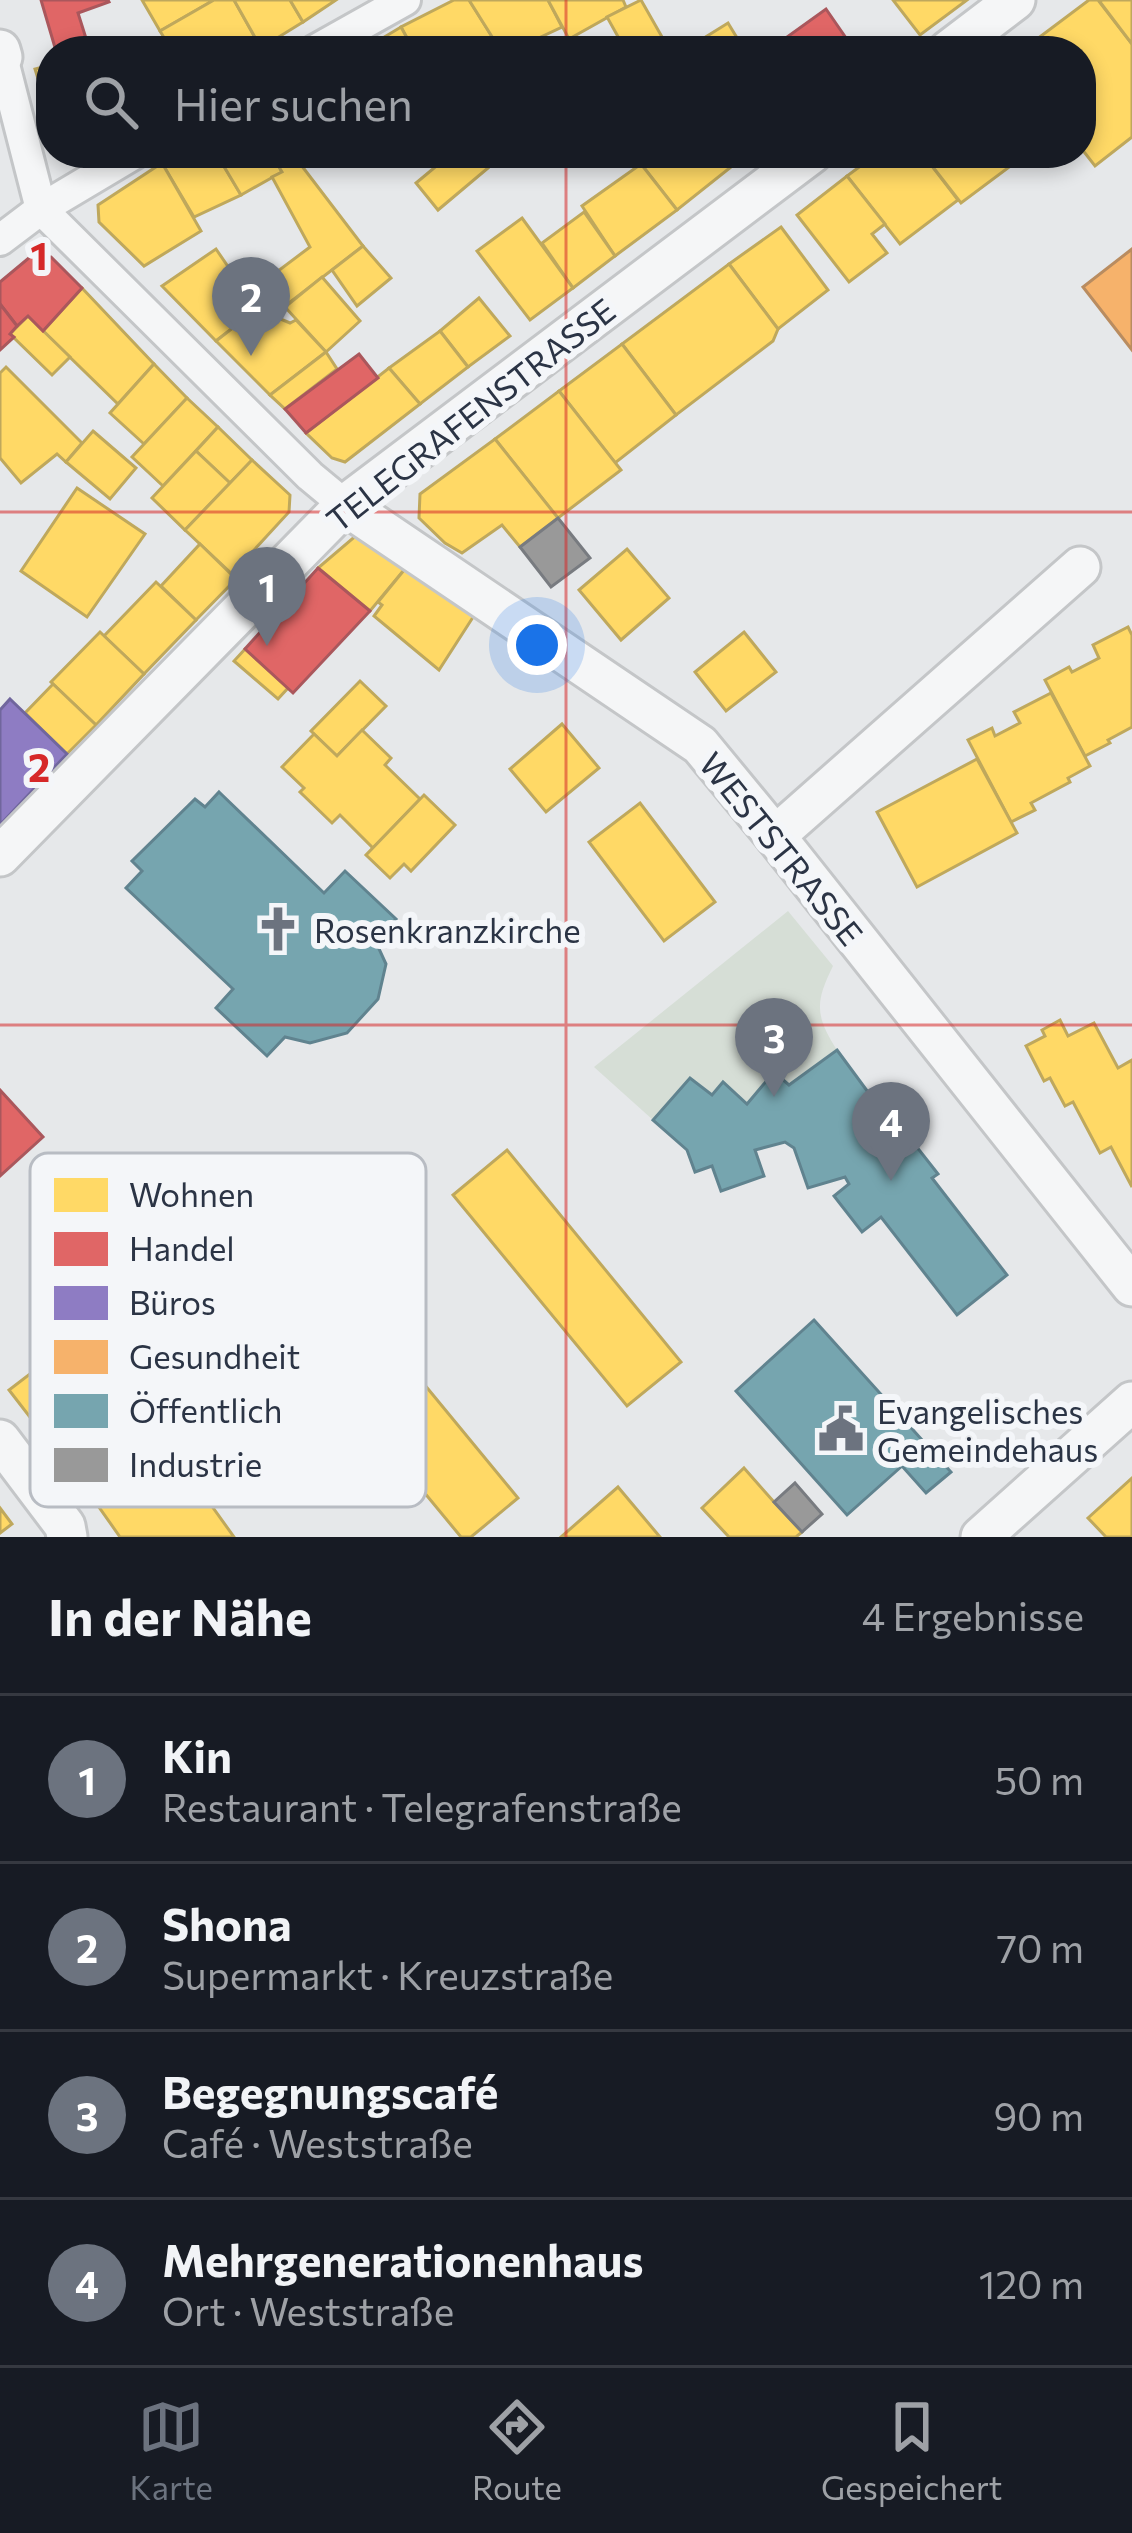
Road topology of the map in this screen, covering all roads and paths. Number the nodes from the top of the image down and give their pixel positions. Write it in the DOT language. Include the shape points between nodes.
graph roads {
  1 [pos="405,0"];
  2 [pos="1016,0"];
  3 [pos="341,36"];
  4 [pos="968,36"];
  5 [pos="1,53"];
  6 [pos="109,168"];
  7 [pos="792,168"];
  8 [pos="41,208"];
  9 [pos="0,240"];
  10 [pos="345,506"];
  11 [pos="1080,567"];
  12 [pos="775,836"];
  13 [pos="0,856"];
  14 [pos="1132,1286"];
  15 [pos="1132,1402"];
  16 [pos="0,1440"];
  17 [pos="30,1480"];
  18 [pos="50,1507"];
  19 [pos="67,1537"];
  20 [pos="981,1537"];
  1 -- 3 [label="street"];
  2 -- 4 [label="street"];
  5 -- 8 [label="street"];
  6 -- 8 [label="street"];
  7 -- 10 [label="street, TELEGRAFENSTRASSE"];
  8 -- 9 [label="street"];
  8 -- 10 [label="street"];
  10 -- 12 [label="street, WESTSTRASSE" via="700,745"];
  10 -- 13 [label="street, TELEGRAFENSTRASSE"];
  11 -- 12 [label="street"];
  12 -- 14 [label="street, WESTSTRASSE"];
  15 -- 20 [label="street"];
  16 -- 17 [label="street"];
  18 -- 19 [label="street"];
}
